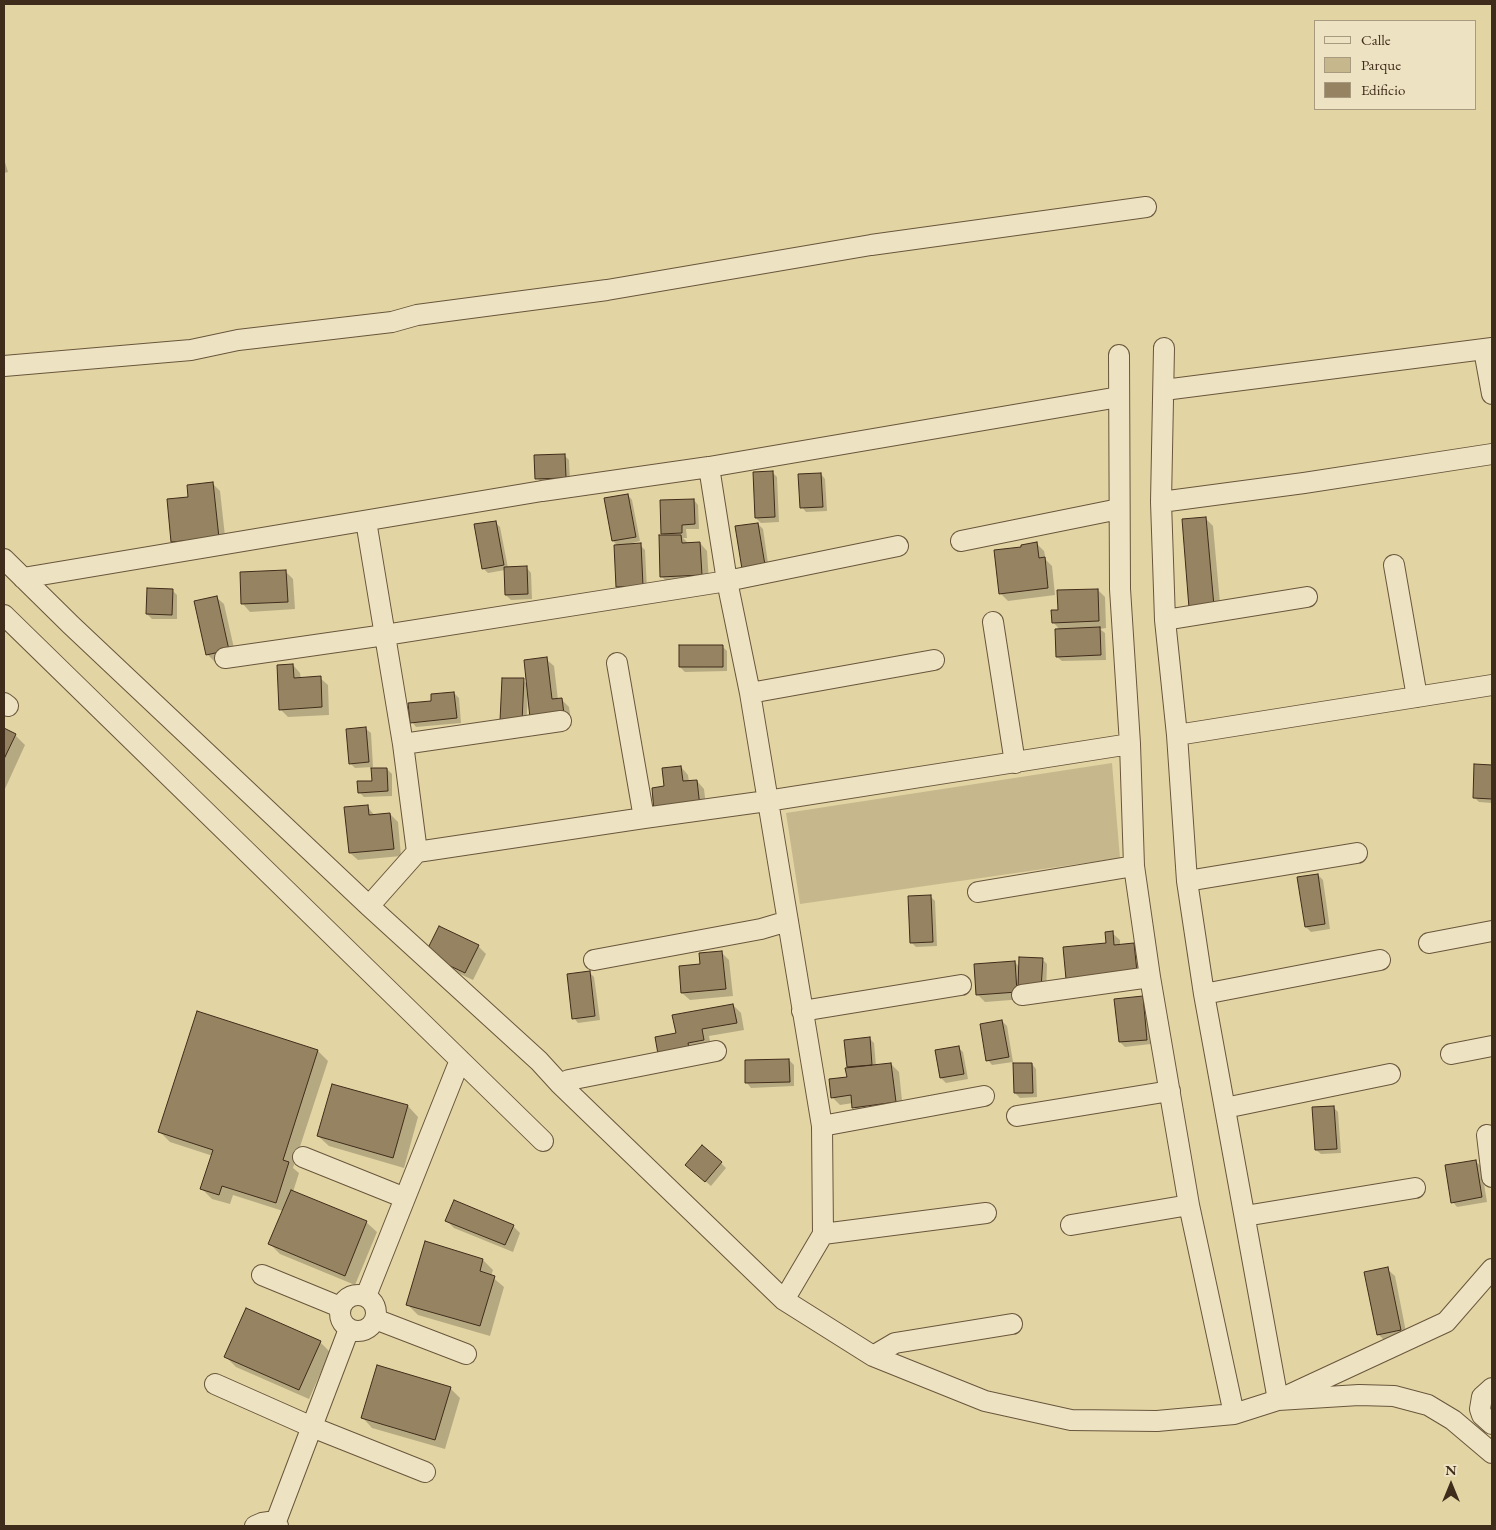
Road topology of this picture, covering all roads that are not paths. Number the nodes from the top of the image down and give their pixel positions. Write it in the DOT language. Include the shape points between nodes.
graph roads {
  1 [pos="1146,207"];
  2 [pos="1164,348"];
  3 [pos="1488,349"];
  4 [pos="1119,355"];
  5 [pos="4,366"];
  6 [pos="1164,390"];
  7 [pos="1492,394"];
  8 [pos="1119,397"];
  9 [pos="1492,454"];
  10 [pos="709,467"];
  11 [pos="1161,502"];
  12 [pos="1120,509"];
  13 [pos="366,521"];
  14 [pos="961,541"];
  15 [pos="898,546"];
  16 [pos="4,559"];
  17 [pos="1394,565"];
  18 [pos="23,578"];
  19 [pos="727,581"];
  20 [pos="1307,597"];
  21 [pos="4,615"];
  22 [pos="1165,620"];
  23 [pos="993,622"];
  24 [pos="385,635"];
  25 [pos="225,658"];
  26 [pos="934,660"];
  27 [pos="617,663"];
  28 [pos="1492,685"];
  29 [pos="750,693"];
  30 [pos="1417,697"];
  31 [pos="561,722"];
  32 [pos="1177,735"];
  33 [pos="404,744"];
  34 [pos="1130,744"];
  35 [pos="1016,763"];
  36 [pos="767,802"];
  37 [pos="644,818"];
  38 [pos="417,852"];
  39 [pos="1357,853"];
  40 [pos="1134,866"];
  41 [pos="1187,881"];
  42 [pos="978,892"];
  43 [pos="368,906"];
  44 [pos="788,921"];
  45 [pos="1492,932"];
  46 [pos="1430,943"];
  47 [pos="594,960"];
  48 [pos="1380,960"];
  49 [pos="1150,977"];
  50 [pos="961,985"];
  51 [pos="1204,994"];
  52 [pos="1022,995"];
  53 [pos="802,1010"];
  54 [pos="1492,1046"];
  55 [pos="716,1051"];
  56 [pos="1450,1054"];
  57 [pos="460,1060"];
  58 [pos="1390,1074"];
  59 [pos="560,1084"];
  60 [pos="1170,1091"];
  61 [pos="984,1096"];
  62 [pos="1225,1108"];
  63 [pos="1017,1116"];
  64 [pos="822,1126"];
  65 [pos="1487,1135"];
  66 [pos="544,1141"];
  67 [pos="303,1158"];
  68 [pos="1492,1177"];
  69 [pos="1415,1188"];
  70 [pos="405,1198"];
  71 [pos="1189,1205"];
  72 [pos="986,1214"];
  73 [pos="1244,1216"];
  74 [pos="1072,1225"];
  75 [pos="823,1234"];
  76 [pos="1492,1269"];
  77 [pos="262,1275"];
  78 [pos="366,1296"];
  79 [pos="784,1300"];
  80 [pos="340,1307"];
  81 [pos="375,1319"];
  82 [pos="1012,1324"];
  83 [pos="348,1329"];
  84 [pos="466,1354"];
  85 [pos="873,1356"];
  86 [pos="215,1384"];
  87 [pos="1492,1388"];
  88 [pos="1278,1400"];
  89 [pos="1234,1414"];
  90 [pos="1492,1424"];
  91 [pos="312,1427"];
  92 [pos="1492,1454"];
  93 [pos="425,1472"];
  94 [pos="269,1525"];
  1 -- 5 [label="street" via="871,245 607,290 417,314 392,322 238,340 191,350"];
  2 -- 6 [label="street"];
  3 -- 6 [label="street"];
  3 -- 7 [label="street"];
  4 -- 8 [label="street"];
  6 -- 11 [label="street"];
  8 -- 10 [label="street"];
  8 -- 12 [label="street"];
  9 -- 11 [label="street"];
  10 -- 13 [label="street"];
  10 -- 19 [label="street"];
  11 -- 22 [label="street"];
  12 -- 14 [label="street"];
  12 -- 34 [label="street" via="1120,589"];
  13 -- 18 [label="street"];
  13 -- 24 [label="street"];
  15 -- 19 [label="street"];
  16 -- 18 [label="street"];
  17 -- 30 [label="street"];
  18 -- 43 [label="street"];
  19 -- 24 [label="street"];
  19 -- 29 [label="street"];
  20 -- 22 [label="street"];
  21 -- 57 [label="street"];
  22 -- 32 [label="street"];
  23 -- 35 [label="street"];
  24 -- 25 [label="street"];
  24 -- 33 [label="street"];
  26 -- 29 [label="street"];
  27 -- 37 [label="street"];
  28 -- 30 [label="street"];
  29 -- 36 [label="street"];
  30 -- 32 [label="street"];
  31 -- 33 [label="street"];
  32 -- 41 [label="street"];
  33 -- 38 [label="street"];
  34 -- 35 [label="street"];
  34 -- 40 [label="street"];
  35 -- 36 [label="street"];
  36 -- 37 [label="street"];
  36 -- 44 [label="street"];
  37 -- 38 [label="street"];
  38 -- 43 [label="street"];
  39 -- 41 [label="street"];
  40 -- 42 [label="street"];
  40 -- 49 [label="street"];
  41 -- 51 [label="street"];
  43 -- 59 [label="street"];
  44 -- 47 [label="street"];
  44 -- 53 [label="street"];
  45 -- 46 [label="street"];
  48 -- 51 [label="street"];
  49 -- 52 [label="street"];
  49 -- 60 [label="street"];
  50 -- 53 [label="street"];
  51 -- 62 [label="street"];
  53 -- 64 [label="street"];
  54 -- 56 [label="street"];
  55 -- 59 [label="street"];
  57 -- 66 [label="street"];
  57 -- 70 [label="street"];
  58 -- 62 [label="street"];
  59 -- 79 [label="street"];
  60 -- 63 [label="street"];
  60 -- 71 [label="street"];
  61 -- 64 [label="street"];
  62 -- 73 [label="street"];
  64 -- 75 [label="street"];
  65 -- 68 [label="street"];
  67 -- 70 [label="street"];
  69 -- 73 [label="street"];
  70 -- 78 [label="street"];
  71 -- 74 [label="street"];
  71 -- 89 [label="street"];
  72 -- 75 [label="street"];
  73 -- 88 [label="street"];
  75 -- 79 [label="street"];
  76 -- 88 [label="street" via="1446,1322"];
  77 -- 80 [label="street"];
  78 -- 80 [label="street" via="348,1297"];
  78 -- 81 [label="street" via="375,1307"];
  79 -- 85 [label="street"];
  80 -- 83 [label="street" via="340,1320"];
  81 -- 83 [label="street" via="367,1329 355,1332"];
  81 -- 84 [label="street"];
  82 -- 85 [label="street" via="895,1343"];
  83 -- 91 [label="street"];
  85 -- 89 [label="street" via="985,1401 1071,1420 1157,1421"];
  86 -- 91 [label="street"];
  87 -- 90 [label="street" via="1482,1397 1480,1409"];
  88 -- 89 [label="street"];
  88 -- 92 [label="street" via="1394,1396 1428,1405 1453,1420"];
  91 -- 93 [label="street"];
  91 -- 94 [label="street"];
}
